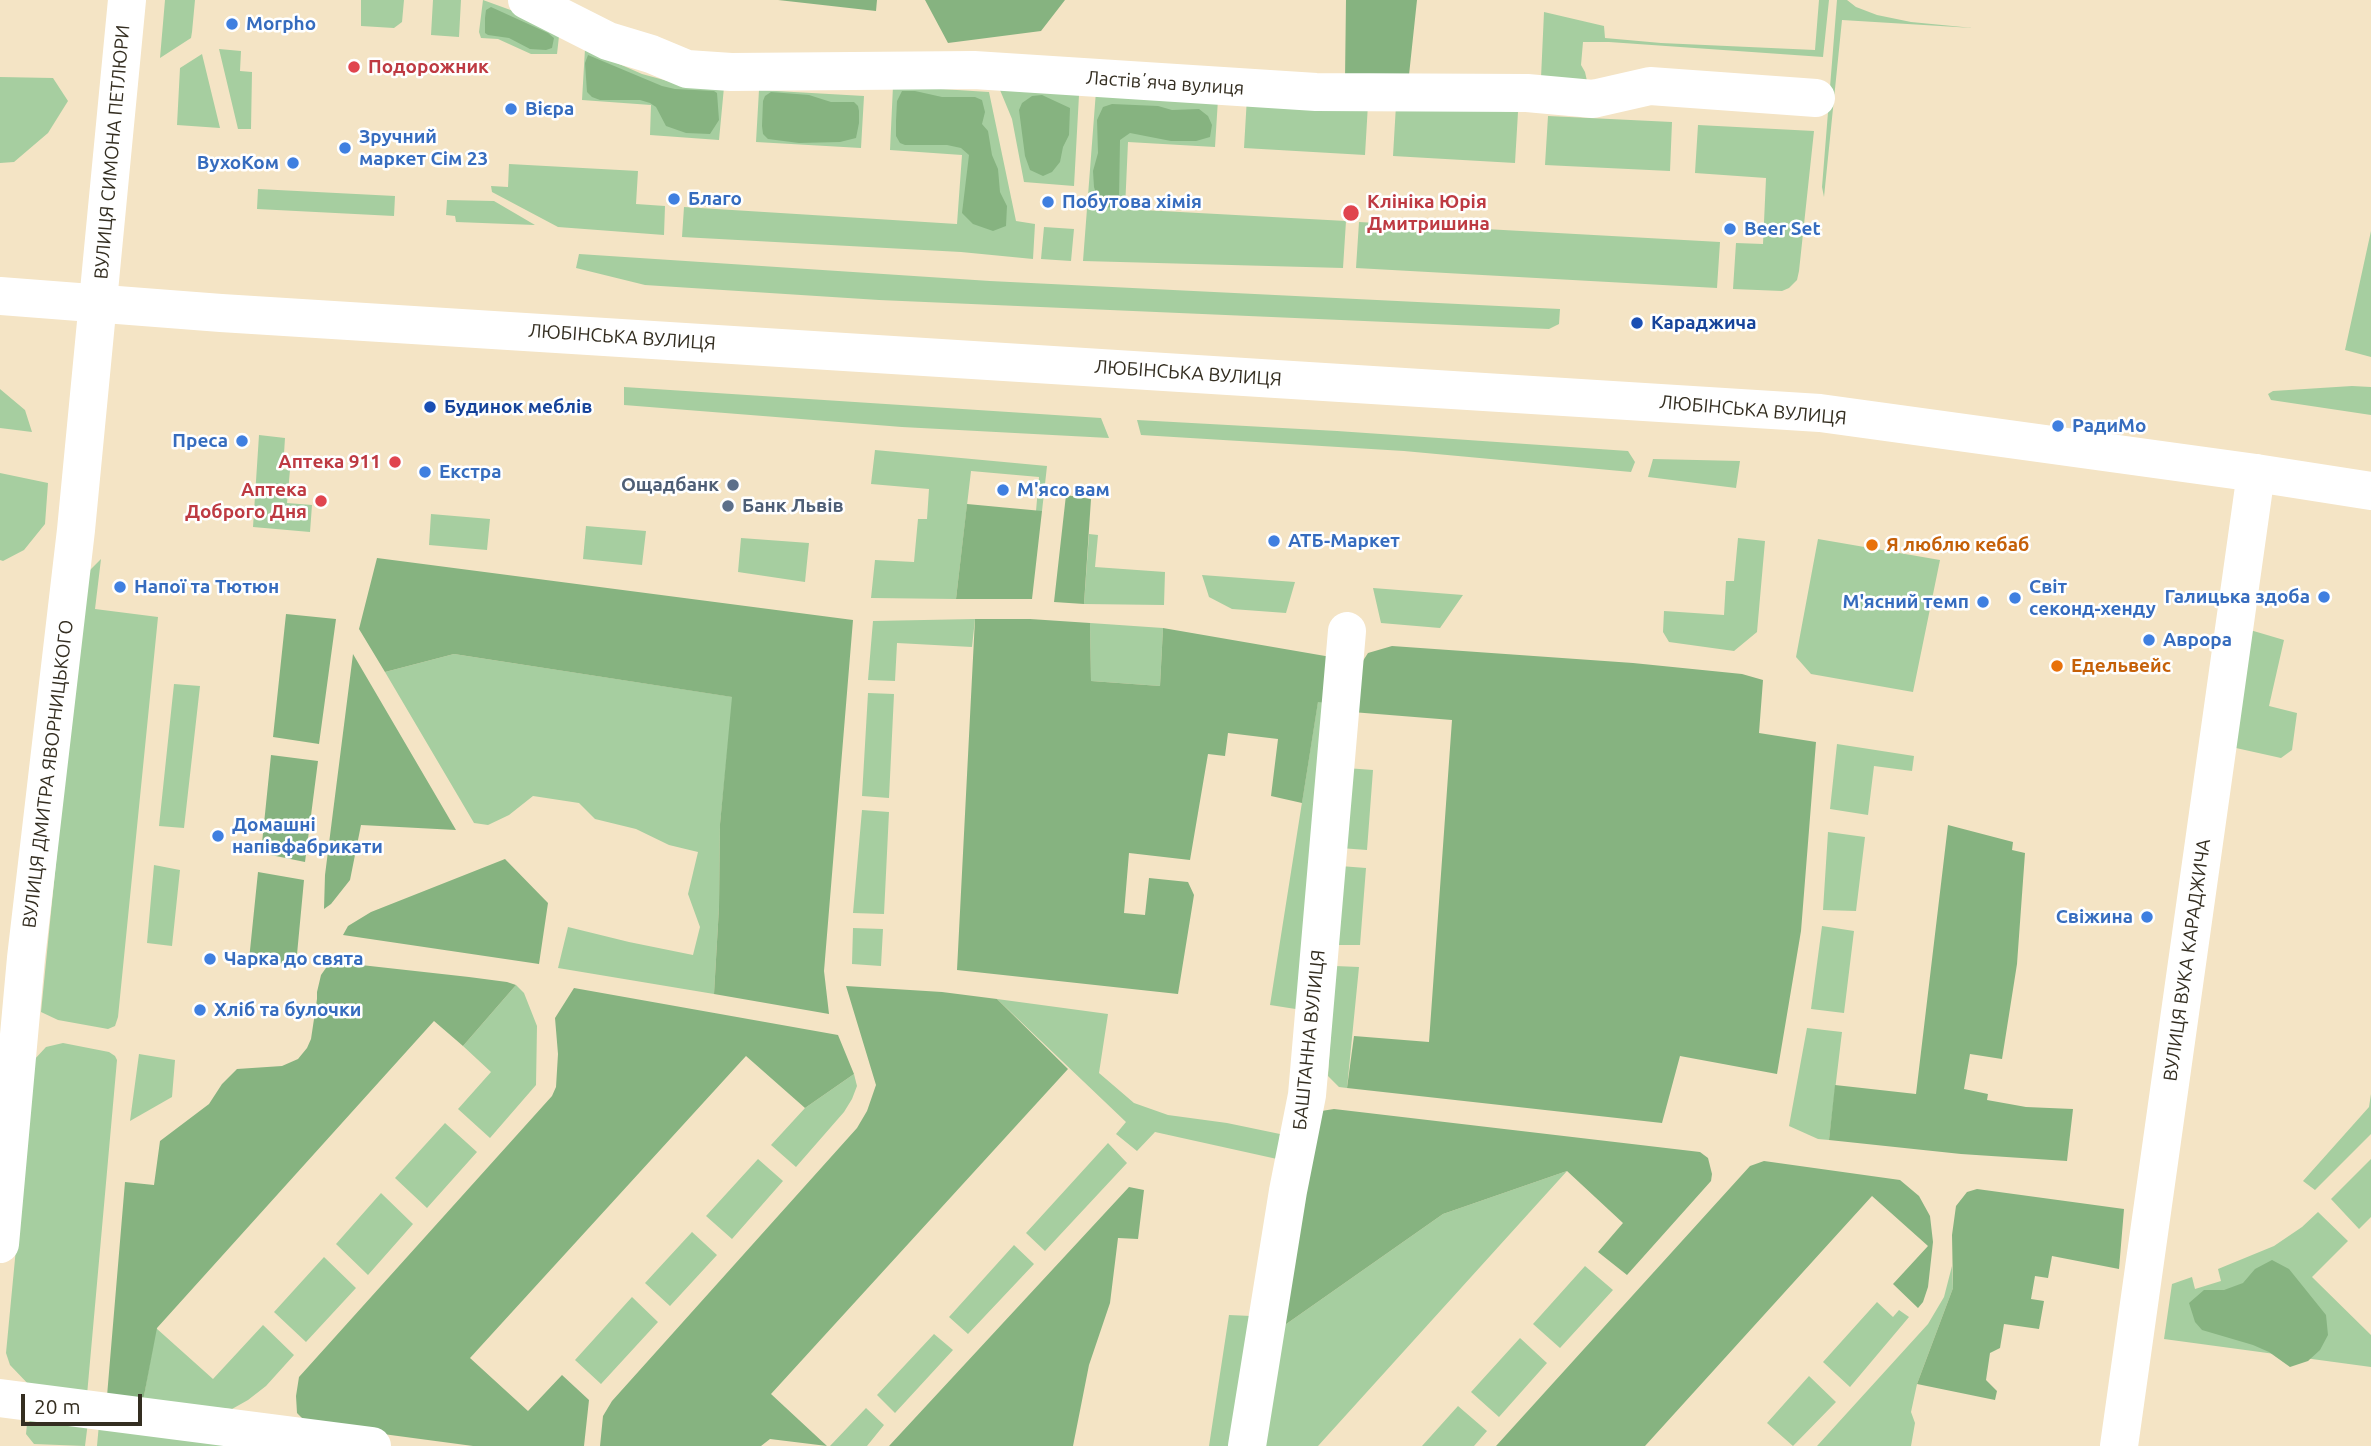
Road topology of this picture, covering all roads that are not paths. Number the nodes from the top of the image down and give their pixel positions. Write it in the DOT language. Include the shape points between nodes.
graph roads {
  1 [pos="127,0"];
  2 [pos="527,0"];
  3 [pos="1816,98"];
  4 [pos="0,296"];
  5 [pos="98,303"];
  6 [pos="2256,473"];
  7 [pos="2371,491"];
  8 [pos="1347,631"];
  9 [pos="2,1199"];
  10 [pos="0,1244"];
  11 [pos="0,1398"];
  12 [pos="372,1446"];
  13 [pos="1247,1446"];
  14 [pos="2119,1446"];
  1 -- 5 [label="street, ВУЛИЦЯ СИМОНА ПЕТЛЮРИ"];
  2 -- 3 [label="street, Ластівʼяча вулиця" via="608,41 698,70 974,70 1316,92 1527,93 1593,99 1650,86"];
  4 -- 5 [label="street, ЛЮБІНСЬКА ВУЛИЦЯ"];
  5 -- 6 [label="street, ЛЮБІНСЬКА ВУЛИЦЯ" via="1820,413"];
  5 -- 9 [label="street, ВУЛИЦЯ ДМИТРА ЯВОРНИЦЬКОГО"];
  6 -- 7 [label="street, ЛЮБІНСЬКА ВУЛИЦЯ"];
  6 -- 14 [label="street, ВУЛИЦЯ ВУКА КАРАДЖИЧА"];
  8 -- 13 [label="street, БАШТАННА ВУЛИЦЯ" via="1307,1095"];
  9 -- 10 [label="street, ВУЛИЦЯ ДМИТРА ЯВОРНИЦЬКОГО"];
  11 -- 12 [label="street"];
}
